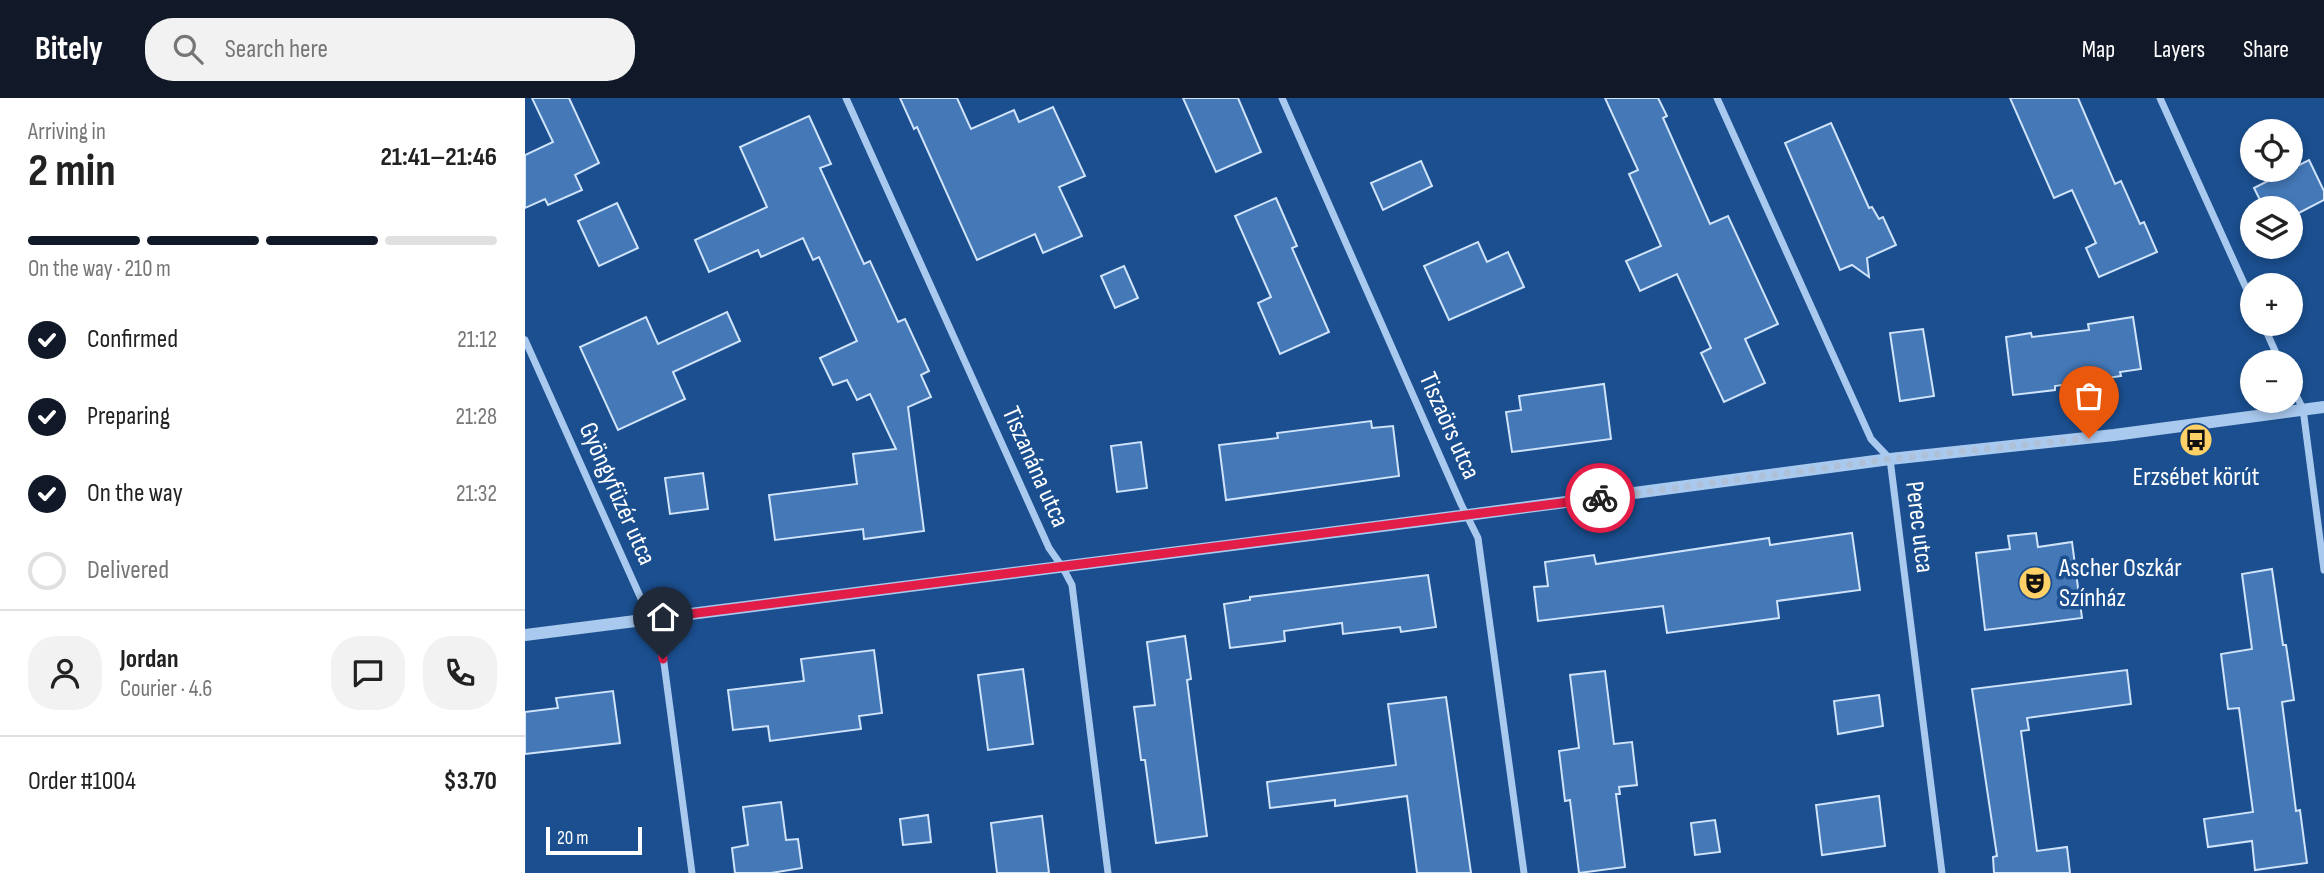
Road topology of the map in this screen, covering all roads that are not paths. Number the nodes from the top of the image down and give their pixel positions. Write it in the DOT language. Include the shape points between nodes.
graph roads {
  1 [pos="846,98"];
  2 [pos="1282,98"];
  3 [pos="1717,98"];
  4 [pos="2160,98"];
  5 [pos="2240,275"];
  6 [pos="525,340"];
  7 [pos="2324,407"];
  8 [pos="2303,409"];
  9 [pos="2274,413"];
  10 [pos="1890,459"];
  11 [pos="1468,516"];
  12 [pos="1063,568"];
  13 [pos="2324,570"];
  14 [pos="658,618"];
  15 [pos="525,635"];
  16 [pos="692,873"];
  17 [pos="1108,873"];
  18 [pos="1524,873"];
  19 [pos="1942,873"];
  1 -- 12 [label="street, Tiszanána utca" via="1049,548"];
  2 -- 11 [label="street, Tiszaörs utca"];
  3 -- 10 [label="street, Perec utca" via="1871,439"];
  4 -- 5 [label="street"];
  6 -- 14 [label="street, Gyöngyfüzér utca" via="643,603"];
  7 -- 8 [label="street"];
  8 -- 13 [label="street"];
  9 -- 10 [label="street"];
  10 -- 11 [label="street"];
  10 -- 19 [label="street, Perec utca"];
  11 -- 12 [label="street"];
  11 -- 18 [label="street, Tiszaörs utca" via="1483,561"];
  12 -- 14 [label="street"];
  12 -- 17 [label="street, Tiszanána utca" via="1072,585"];
  14 -- 15 [label="street"];
  14 -- 16 [label="street, Gyöngyfüzér utca"];
}
